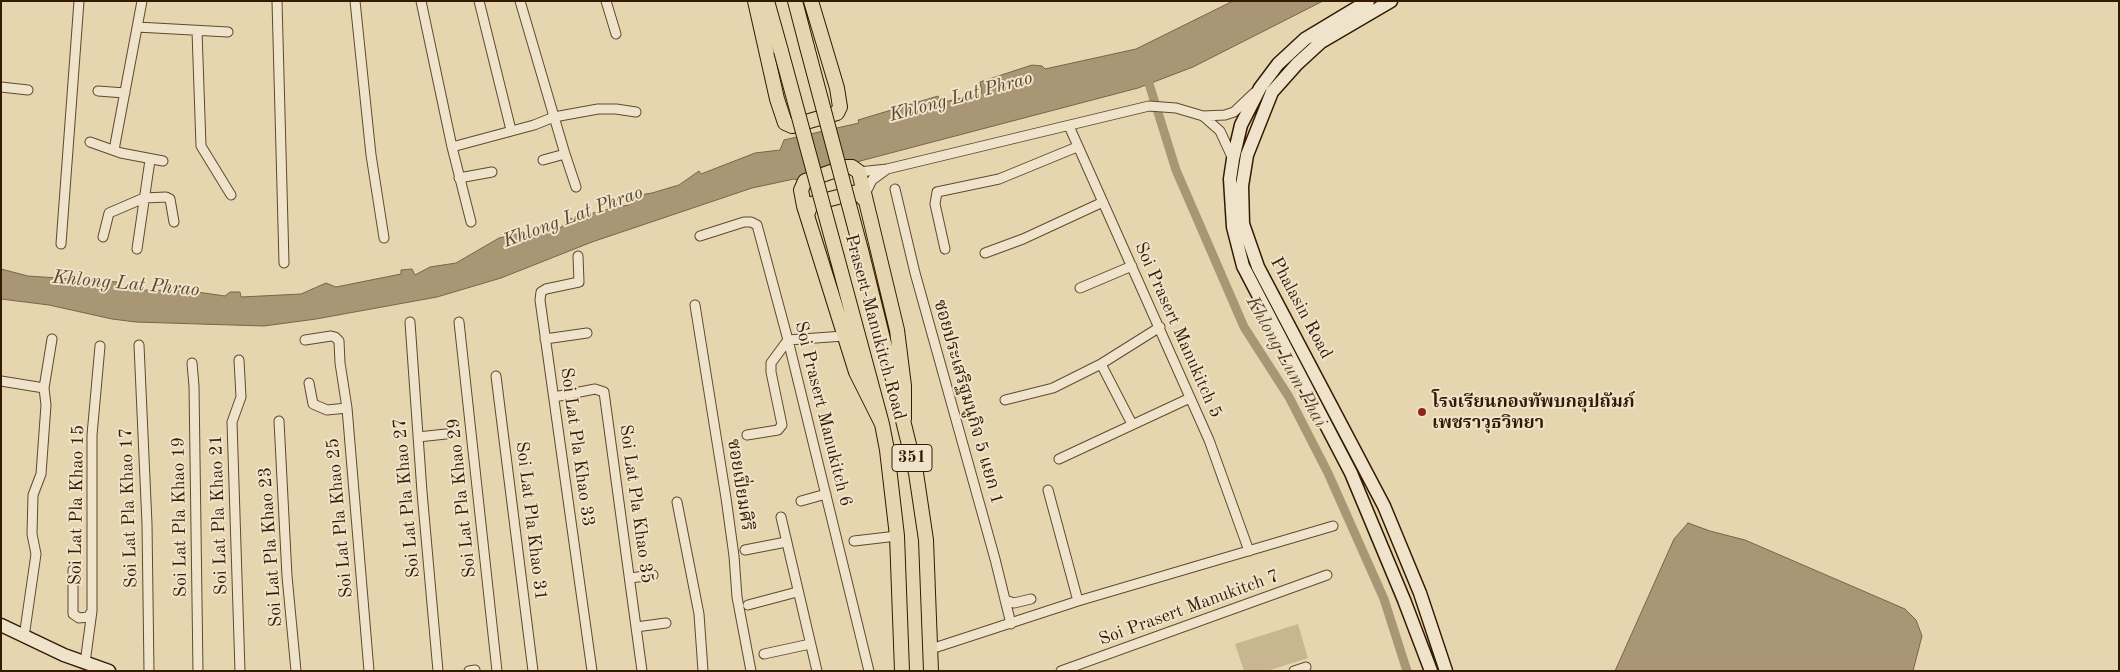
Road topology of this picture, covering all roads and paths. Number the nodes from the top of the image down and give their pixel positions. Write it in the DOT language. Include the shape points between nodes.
graph roads {
  1 [pos="79,1"];
  2 [pos="142,1"];
  3 [pos="277,1"];
  4 [pos="355,1"];
  5 [pos="421,1"];
  6 [pos="479,1"];
  7 [pos="520,1"];
  8 [pos="606,1"];
  9 [pos="755,1"];
  10 [pos="767,1"];
  11 [pos="795,1"];
  12 [pos="811,1"];
  13 [pos="1368,1"];
  14 [pos="1391,1"];
  15 [pos="137,27"];
  16 [pos="197,31"];
  17 [pos="228,32"];
  18 [pos="616,34"];
  19 [pos="1,87"];
  20 [pos="1260,88"];
  21 [pos="28,90"];
  22 [pos="98,91"];
  23 [pos="125,93"];
  24 [pos="636,112"];
  25 [pos="1202,116"];
  26 [pos="554,117"];
  27 [pos="1069,126"];
  28 [pos="511,130"];
  29 [pos="90,142"];
  30 [pos="452,147"];
  31 [pos="1077,147"];
  32 [pos="114,150"];
  33 [pos="565,154"];
  34 [pos="1233,159"];
  35 [pos="150,160"];
  36 [pos="543,160"];
  37 [pos="163,161"];
  38 [pos="887,169"];
  39 [pos="492,172"];
  40 [pos="859,172"];
  41 [pos="459,178"];
  42 [pos="576,187"];
  43 [pos="895,189"];
  44 [pos="231,195"];
  45 [pos="144,198"];
  46 [pos="865,198"];
  47 [pos="1103,202"];
  48 [pos="807,215"];
  49 [pos="174,222"];
  50 [pos="471,222"];
  51 [pos="700,236"];
  52 [pos="103,237"];
  53 [pos="384,238"];
  54 [pos="61,244"];
  55 [pos="137,249"];
  56 [pos="945,249"];
  57 [pos="986,253"];
  58 [pos="578,256"];
  59 [pos="284,263"];
  60 [pos="1132,266"];
  61 [pos="1080,288"];
  62 [pos="696,305"];
  63 [pos="410,322"];
  64 [pos="459,322"];
  65 [pos="1160,327"];
  66 [pos="587,333"];
  67 [pos="844,336"];
  68 [pos="52,339"];
  69 [pos="545,339"];
  70 [pos="305,340"];
  71 [pos="788,340"];
  72 [pos="139,345"];
  73 [pos="100,346"];
  74 [pos="239,360"];
  75 [pos="192,364"];
  76 [pos="1102,364"];
  77 [pos="496,376"];
  78 [pos="1,381"];
  79 [pos="309,383"];
  80 [pos="44,388"];
  81 [pos="554,398"];
  82 [pos="1190,398"];
  83 [pos="1005,400"];
  84 [pos="347,408"];
  85 [pos="904,419"];
  86 [pos="279,421"];
  87 [pos="882,424"];
  88 [pos="1132,424"];
  89 [pos="446,434"];
  90 [pos="747,435"];
  91 [pos="418,437"];
  92 [pos="1059,459"];
  93 [pos="1048,490"];
  94 [pos="826,494"];
  95 [pos="801,500"];
  96 [pos="677,502"];
  97 [pos="780,517"];
  98 [pos="1333,526"];
  99 [pos="897,536"];
  100 [pos="854,541"];
  101 [pos="786,542"];
  102 [pos="745,550"];
  103 [pos="1249,551"];
  104 [pos="72,570"];
  105 [pos="653,574"];
  106 [pos="1327,575"];
  107 [pos="630,578"];
  108 [pos="797,592"];
  109 [pos="1031,599"];
  110 [pos="1005,600"];
  111 [pos="1078,601"];
  112 [pos="748,605"];
  113 [pos="92,611"];
  114 [pos="666,624"];
  115 [pos="1011,624"];
  116 [pos="1,625"];
  117 [pos="636,627"];
  118 [pos="24,637"];
  119 [pos="810,644"];
  120 [pos="931,652"];
  121 [pos="764,654"];
  122 [pos="85,663"];
  123 [pos="1306,667"];
  124 [pos="475,670"];
  125 [pos="109,671"];
  126 [pos="149,671"];
  127 [pos="198,671"];
  128 [pos="240,671"];
  129 [pos="296,671"];
  130 [pos="369,671"];
  131 [pos="438,671"];
  132 [pos="470,671"];
  133 [pos="497,671"];
  134 [pos="533,671"];
  135 [pos="592,671"];
  136 [pos="642,671"];
  137 [pos="703,671"];
  138 [pos="751,671"];
  139 [pos="817,671"];
  140 [pos="869,671"];
  141 [pos="903,671"];
  142 [pos="930,671"];
  143 [pos="1061,671"];
  144 [pos="1294,671"];
  145 [pos="1431,671"];
  146 [pos="1446,671"];
  1 -- 54 [label="street"];
  2 -- 15 [label="street"];
  3 -- 59 [label="street"];
  4 -- 53 [label="street"];
  5 -- 30 [label="street"];
  6 -- 28 [label="street"];
  7 -- 26 [label="street"];
  8 -- 18 [label="street"];
  9 -- 12 [label="main road" via="777,99 785,124 792,126 836,113 840,107"];
  10 -- 87 [label="main road, Prasert-Manukitch Road / 351, bridge"];
  11 -- 85 [label="main road, Prasert-Manukitch Road / 351, bridge"];
  13 -- 20 [label="main road, Phalasin Road" via="1305,39 1278,64"];
  14 -- 146 [label="main road, Phalasin Road" via="1320,42 1272,92 1247,155 1242,186 1243,224 1258,267 1384,506 1420,593"];
  15 -- 16 [label="street"];
  15 -- 23 [label="street"];
  16 -- 17 [label="street"];
  16 -- 44 [label="street" via="201,146"];
  19 -- 21 [label="street"];
  20 -- 25 [label="street" via="1234,112"];
  20 -- 34 [label="main road, Phalasin Road" via="1241,125"];
  22 -- 23 [label="street"];
  23 -- 32 [label="street"];
  24 -- 26 [label="street" via="598,110"];
  25 -- 27 [label="street" via="1158,106"];
  25 -- 34 [label="street" via="1220,131"];
  26 -- 28 [label="street"];
  26 -- 33 [label="street"];
  27 -- 31 [label="street, Soi Prasert Manukitch 5"];
  27 -- 38 [label="street"];
  28 -- 30 [label="street"];
  29 -- 32 [label="street"];
  30 -- 41 [label="street"];
  31 -- 47 [label="street, Soi Prasert Manukitch 5"];
  31 -- 56 [label="street" via="999,179 937,192 935,204"];
  32 -- 35 [label="street"];
  33 -- 36 [label="street"];
  33 -- 42 [label="street"];
  34 -- 145 [label="main road, Phalasin Road" via="1230,179 1233,227 1243,266 1351,473"];
  35 -- 37 [label="street"];
  35 -- 45 [label="street"];
  38 -- 40 [label="street"];
  38 -- 46 [label="street" via="872,180"];
  39 -- 41 [label="street"];
  40 -- 46 [label="main road"];
  40 -- 48 [label="main road" via="845,167 805,181 801,190"];
  41 -- 50 [label="street"];
  43 -- 110 [label="street, ซอยประเสริฐมนูกิจ 5 แยก 1"];
  45 -- 49 [label="street" via="170,199"];
  45 -- 52 [label="street" via="109,212"];
  45 -- 55 [label="street"];
  46 -- 48 [label="main road" via="857,192 812,204"];
  46 -- 85 [label="main road" via="897,330 904,386"];
  47 -- 57 [label="street"];
  47 -- 60 [label="street, Soi Prasert Manukitch 5"];
  48 -- 67 [label="main road"];
  51 -- 71 [label="street, Soi Prasert Manukitch 6" via="744,222 757,225"];
  58 -- 69 [label="street, Soi Lat Pla Khao 33" via="578,282 541,292"];
  60 -- 61 [label="street"];
  60 -- 65 [label="street, Soi Prasert Manukitch 5"];
  62 -- 138 [label="street, ซอยเปี่ยมศิริ" via="730,528 737,597"];
  63 -- 91 [label="street, Soi Lat Pla Khao 27"];
  64 -- 133 [label="street, Soi Lat Pla Khao 29"];
  65 -- 76 [label="street"];
  65 -- 82 [label="street, Soi Prasert Manukitch 5"];
  66 -- 69 [label="street"];
  67 -- 71 [label="street"];
  67 -- 87 [label="main road" via="856,372"];
  68 -- 80 [label="street"];
  69 -- 81 [label="street, Soi Lat Pla Khao 33"];
  70 -- 84 [label="street, Soi Lat Pla Khao 25" via="336,337"];
  71 -- 90 [label="street" via="771,363 782,425 778,430"];
  71 -- 94 [label="street, Soi Prasert Manukitch 6"];
  72 -- 126 [label="street, Soi Lat Pla Khao 17" via="147,524"];
  73 -- 113 [label="street, Soi Lat Pla Khao 15" via="92,435"];
  74 -- 128 [label="street, Soi Lat Pla Khao 21" via="241,397 232,422"];
  75 -- 127 [label="street, Soi Lat Pla Khao 19"];
  76 -- 83 [label="street" via="1053,388"];
  76 -- 88 [label="street"];
  77 -- 134 [label="street, Soi Lat Pla Khao 31"];
  78 -- 80 [label="street"];
  79 -- 84 [label="street" via="313,404 326,410"];
  80 -- 118 [label="street" via="46,405 41,474 33,495 32,534 36,554"];
  81 -- 107 [label="street, Soi Lat Pla Khao 35" via="595,389 604,392"];
  81 -- 135 [label="street, Soi Lat Pla Khao 33"];
  82 -- 88 [label="street"];
  82 -- 103 [label="street, Soi Prasert Manukitch 5" via="1216,456"];
  84 -- 130 [label="street, Soi Lat Pla Khao 25"];
  85 -- 120 [label="main road, Prasert-Manukitch Road / 351" via="926,540"];
  86 -- 129 [label="street, Soi Lat Pla Khao 23" via="287,576"];
  87 -- 99 [label="main road, Prasert-Manukitch Road / 351"];
  88 -- 92 [label="street"];
  89 -- 91 [label="street"];
  91 -- 131 [label="street, Soi Lat Pla Khao 27"];
  93 -- 111 [label="street"];
  94 -- 95 [label="street"];
  94 -- 140 [label="street, Soi Prasert Manukitch 6"];
  96 -- 137 [label="street" via="699,614"];
  97 -- 101 [label="street"];
  98 -- 103 [label="street"];
  99 -- 100 [label="street"];
  99 -- 141 [label="main road, Prasert-Manukitch Road / 351"];
  101 -- 102 [label="street"];
  101 -- 108 [label="street"];
  103 -- 111 [label="street"];
  104 -- 113 [label="street" via="73,614 79,618 88,617"];
  105 -- 107 [label="street"];
  106 -- 143 [label="street, Soi Prasert Manukitch 7"];
  107 -- 117 [label="street, Soi Lat Pla Khao 35"];
  108 -- 112 [label="street"];
  108 -- 119 [label="street"];
  109 -- 110 [label="street"];
  110 -- 115 [label="street, ซอยประเสริฐมนูกิจ 5 แยก 1"];
  111 -- 115 [label="street"];
  113 -- 122 [label="street, Soi Lat Pla Khao 15"];
  114 -- 117 [label="street"];
  115 -- 120 [label="street"];
  116 -- 118 [label="main road"];
  117 -- 136 [label="street, Soi Lat Pla Khao 35"];
  118 -- 122 [label="main road"];
  119 -- 121 [label="street"];
  119 -- 139 [label="street"];
  120 -- 142 [label="main road, Prasert-Manukitch Road / 351"];
  122 -- 125 [label="main road"];
  123 -- 144 [label="street"];
  124 -- 132 [label="street"];
}
